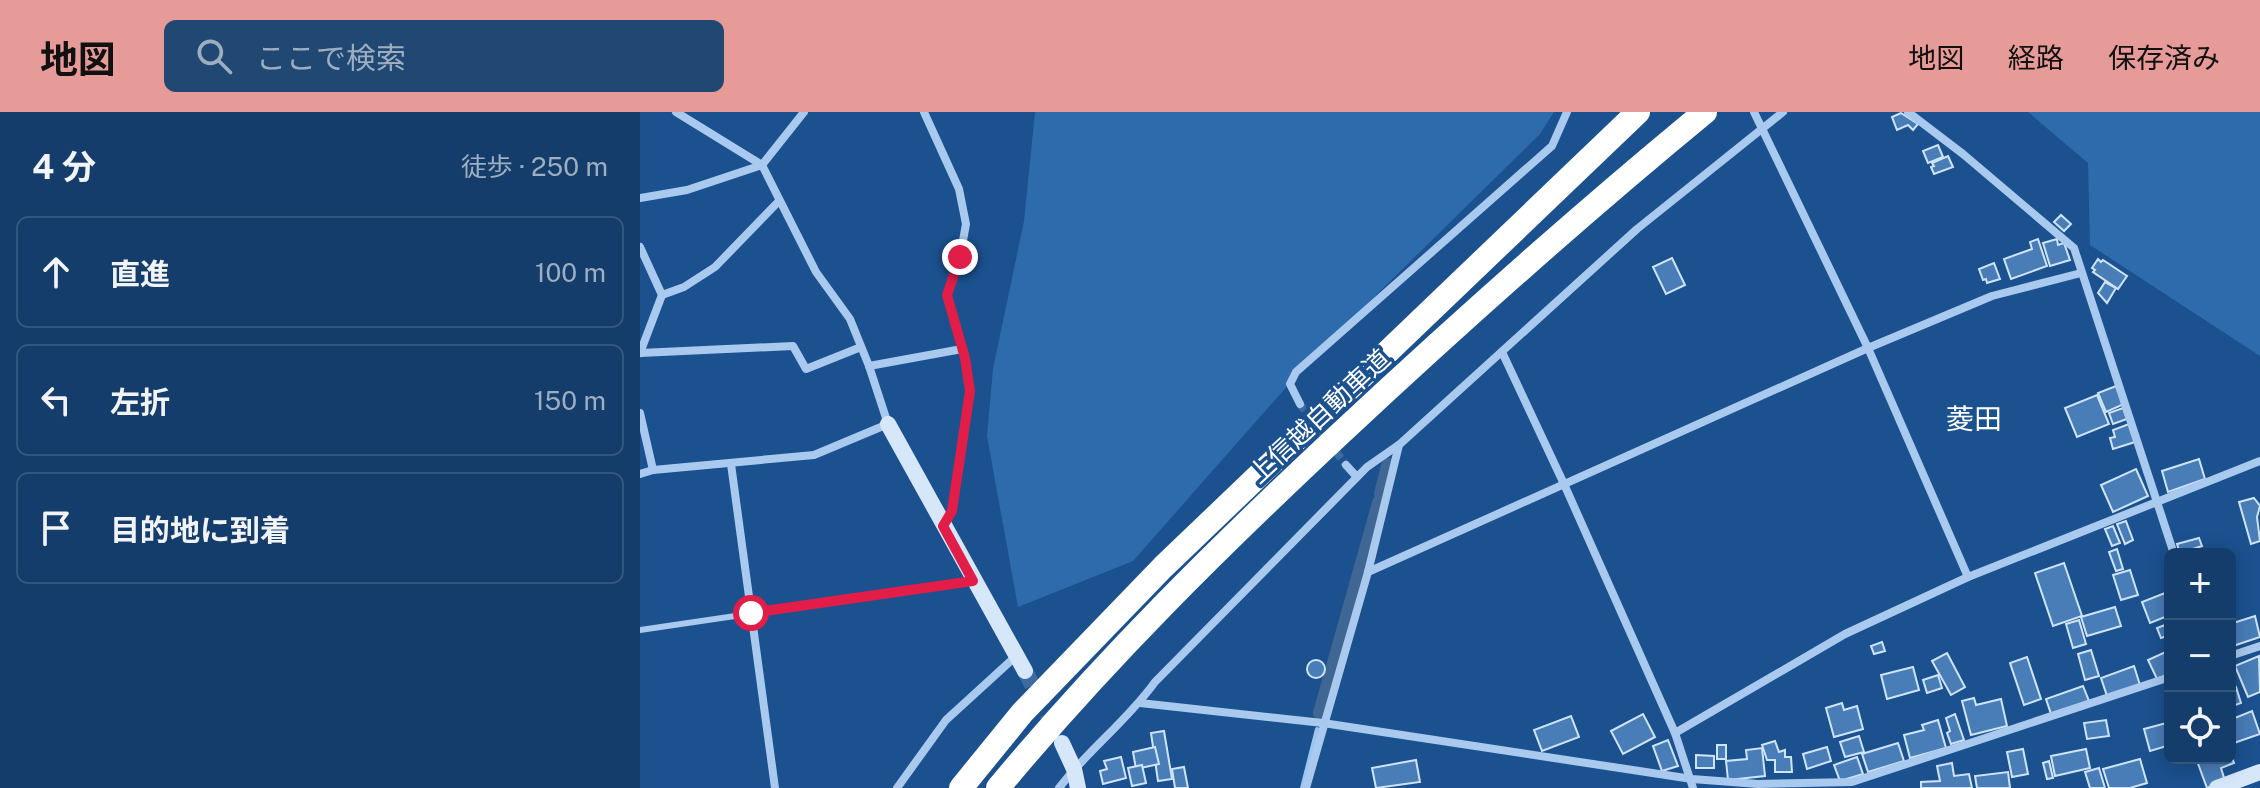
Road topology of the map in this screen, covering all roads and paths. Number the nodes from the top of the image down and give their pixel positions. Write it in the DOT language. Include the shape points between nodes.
graph roads {
  1 [pos="676,112"];
  2 [pos="804,112"];
  3 [pos="924,112"];
  4 [pos="1567,112"];
  5 [pos="1638,112"];
  6 [pos="1705,112"];
  7 [pos="1754,112"];
  8 [pos="1783,112"];
  9 [pos="1908,112"];
  10 [pos="1763,127"];
  11 [pos="762,165"];
  12 [pos="640,198"];
  13 [pos="779,201"];
  14 [pos="640,247"];
  15 [pos="2081,273"];
  16 [pos="662,295"];
  17 [pos="861,347"];
  18 [pos="1868,348"];
  19 [pos="962,349"];
  20 [pos="1502,352"];
  21 [pos="640,353"];
  22 [pos="869,366"];
  23 [pos="1300,404"];
  24 [pos="640,413"];
  25 [pos="888,424"];
  26 [pos="1400,444"];
  27 [pos="2260,461"];
  28 [pos="731,464"];
  29 [pos="1346,465"];
  30 [pos="653,470"];
  31 [pos="640,474"];
  32 [pos="1357,477"];
  33 [pos="1564,484"];
  34 [pos="2156,504"];
  35 [pos="943,526"];
  36 [pos="2172,548"];
  37 [pos="1368,572"];
  38 [pos="1968,577"];
  39 [pos="973,581"];
  40 [pos="751,613"];
  41 [pos="640,630"];
  42 [pos="2260,646"];
  43 [pos="2236,654"];
  44 [pos="1015,657"];
  45 [pos="1025,671"];
  46 [pos="2164,679"];
  47 [pos="1140,703"];
  48 [pos="1323,723"];
  49 [pos="1675,733"];
  50 [pos="1062,743"];
  51 [pos="1074,769"];
  52 [pos="2260,772"];
  53 [pos="1692,784"];
  54 [pos="775,788"];
  55 [pos="897,788"];
  56 [pos="961,788"];
  57 [pos="998,788"];
  58 [pos="1059,788"];
  59 [pos="1078,788"];
  60 [pos="1306,788"];
  61 [pos="2217,788"];
  1 -- 11 [label="street"];
  2 -- 11 [label="street"];
  3 -- 19 [label="street" via="959,189 966,224 947,295"];
  4 -- 23 [label="street" via="1552,146 1296,372 1290,384"];
  5 -- 56 [label="highway, 上信越自動車道" via="1163,567 1022,713"];
  6 -- 57 [label="highway, 上信越自動車道" via="1534,257 1258,511 1100,671"];
  7 -- 10 [label="street"];
  8 -- 10 [label="street"];
  9 -- 15 [label="street" via="2074,248"];
  10 -- 18 [label="street"];
  10 -- 20 [label="street" via="1637,229"];
  11 -- 12 [label="street" via="687,190"];
  11 -- 13 [label="street"];
  13 -- 16 [label="street" via="715,267"];
  13 -- 17 [label="street" via="816,272 850,319"];
  14 -- 16 [label="street"];
  15 -- 18 [label="street" via="1992,296"];
  15 -- 34 [label="street"];
  16 -- 21 [label="street"];
  17 -- 21 [label="street" via="806,369 793,346"];
  17 -- 22 [label="street"];
  18 -- 33 [label="street"];
  18 -- 38 [label="street"];
  19 -- 22 [label="street"];
  19 -- 35 [label="street" via="970,391 952,511"];
  20 -- 26 [label="street"];
  20 -- 33 [label="street"];
  22 -- 25 [label="street"];
  24 -- 30 [label="street"];
  25 -- 28 [label="street" via="814,455"];
  25 -- 35 [label="street"];
  26 -- 32 [label="street"];
  26 -- 37 [label="street"];
  27 -- 34 [label="street"];
  28 -- 30 [label="street"];
  28 -- 40 [label="street"];
  29 -- 32 [label="street"];
  30 -- 31 [label="street"];
  32 -- 47 [label="street"];
  33 -- 37 [label="street"];
  33 -- 49 [label="street"];
  34 -- 36 [label="street"];
  34 -- 38 [label="street"];
  35 -- 39 [label="street"];
  37 -- 48 [label="street"];
  38 -- 49 [label="street" via="1845,634"];
  39 -- 40 [label="lane"];
  39 -- 44 [label="street"];
  40 -- 41 [label="lane"];
  40 -- 54 [label="street"];
  42 -- 43 [label="street"];
  44 -- 45 [label="street"];
  44 -- 55 [label="street" via="946,720"];
  46 -- 53 [label="street" via="1852,782"];
  47 -- 48 [label="street"];
  47 -- 51 [label="street"];
  48 -- 53 [label="street"];
  48 -- 60 [label="street"];
  49 -- 53 [label="street"];
  50 -- 51 [label="street"];
  51 -- 58 [label="street"];
  51 -- 59 [label="street"];
  52 -- 61 [label="street"];
}
